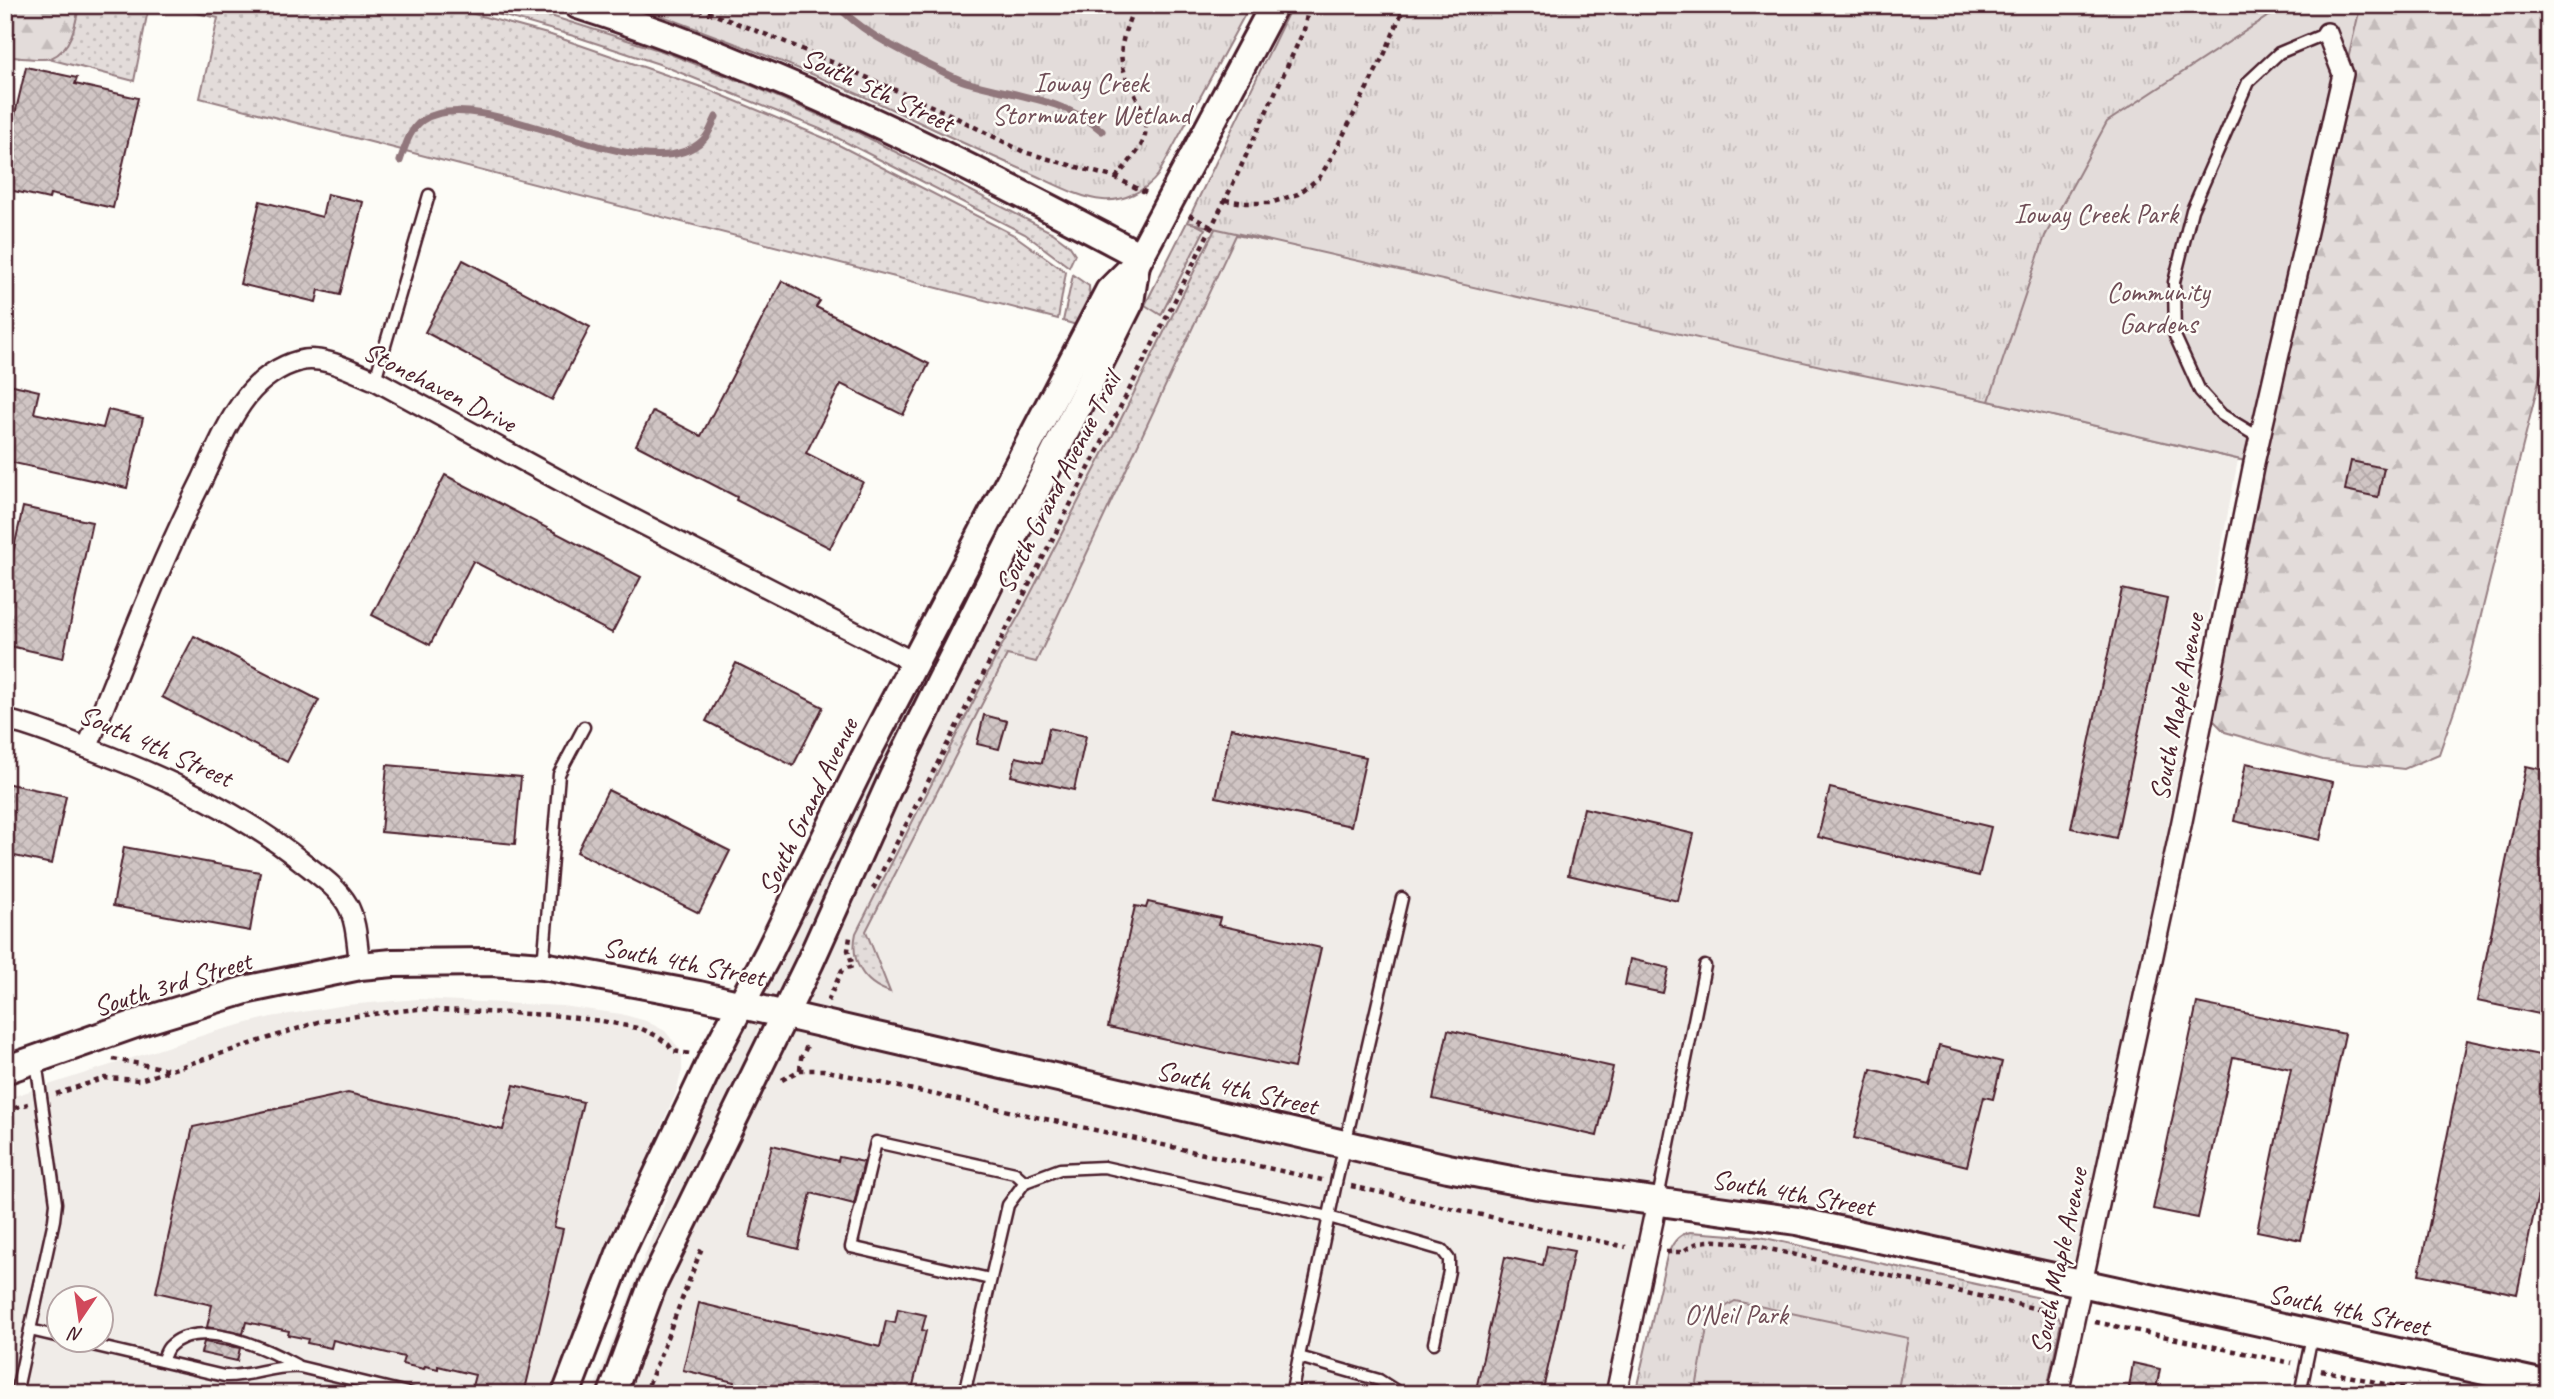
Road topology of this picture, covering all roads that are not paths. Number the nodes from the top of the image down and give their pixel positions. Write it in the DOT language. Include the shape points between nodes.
graph roads {
  1 [pos="578,5"];
  2 [pos="1274,5"];
  3 [pos="2327,33"];
  4 [pos="429,195"];
  5 [pos="1138,260"];
  6 [pos="375,380"];
  7 [pos="2260,438"];
  8 [pos="915,663"];
  9 [pos="5,720"];
  10 [pos="584,727"];
  11 [pos="87,748"];
  12 [pos="1402,898"];
  13 [pos="360,966"];
  14 [pos="543,966"];
  15 [pos="1704,967"];
  16 [pos="741,1004"];
  17 [pos="785,1014"];
  18 [pos="36,1060"];
  19 [pos="5,1070"];
  20 [pos="1345,1144"];
  21 [pos="1025,1182"];
  22 [pos="1657,1202"];
  23 [pos="1329,1217"];
  24 [pos="990,1279"];
  25 [pos="2081,1283"];
  26 [pos="30,1330"];
  27 [pos="2312,1333"];
  28 [pos="46,1334"];
  29 [pos="1434,1343"];
  30 [pos="116,1350"];
  31 [pos="1299,1357"];
  32 [pos="162,1361"];
  33 [pos="300,1367"];
  34 [pos="2545,1388"];
  35 [pos="16,1394"];
  36 [pos="412,1394"];
  37 [pos="566,1394"];
  38 [pos="612,1394"];
  39 [pos="964,1394"];
  40 [pos="1292,1394"];
  41 [pos="1401,1394"];
  42 [pos="1616,1394"];
  43 [pos="2058,1394"];
  44 [pos="2300,1394"];
  1 -- 5 [label="street, South 5th Street" via="703,48 849,108 1025,194"];
  2 -- 5 [label="street, South Grand Avenue"];
  3 -- 7 [label="street, South Maple Avenue" via="2343,74"];
  3 -- 7 [label="lane" via="2278,53 2248,82 2192,210 2174,282 2175,336 2200,391 2222,415"];
  4 -- 6 [label="lane"];
  5 -- 8 [label="street, South Grand Avenue" via="1109,291"];
  5 -- 17 [label="street, South Grand Avenue" via="1130,302 893,777"];
  6 -- 8 [label="street, Stonehaven Drive" via="590,497"];
  6 -- 11 [label="street, Stonehaven Drive" via="340,366 300,360 271,373 247,396 176,531"];
  7 -- 25 [label="street, South Maple Avenue"];
  8 -- 16 [label="street, South Grand Avenue"];
  9 -- 11 [label="street, South 4th Street"];
  10 -- 14 [label="lane" via="559,774"];
  11 -- 13 [label="street, South 4th Street" via="156,774 224,808 286,848 334,887 349,906"];
  12 -- 20 [label="lane"];
  13 -- 14 [label="street, South 4th Street" via="441,962"];
  13 -- 18 [label="street, South 3rd Street" via="249,989"];
  14 -- 16 [label="street, South 4th Street"];
  15 -- 22 [label="lane"];
  16 -- 17 [label="street, South 4th Street"];
  16 -- 37 [label="street, South Grand Avenue" via="621,1251"];
  17 -- 20 [label="street, South 4th Street"];
  17 -- 38 [label="street, South Grand Avenue" via="652,1286"];
  18 -- 19 [label="street, South 3rd Street"];
  18 -- 26 [label="lane" via="56,1203"];
  20 -- 22 [label="street, South 4th Street" via="1538,1185"];
  20 -- 23 [label="lane"];
  21 -- 23 [label="lane" via="1060,1169 1104,1167"];
  21 -- 24 [label="lane" via="1007,1205"];
  21 -- 24 [label="lane" via="1015,1173 876,1142 851,1247"];
  22 -- 25 [label="street, South 4th Street" via="1797,1221"];
  22 -- 42 [label="street"];
  23 -- 29 [label="lane" via="1425,1244 1449,1259"];
  23 -- 31 [label="lane"];
  24 -- 39 [label="lane"];
  25 -- 27 [label="street, South 4th Street"];
  25 -- 43 [label="street, South Maple Avenue"];
  26 -- 28 [label="lane"];
  26 -- 35 [label="lane"];
  27 -- 34 [label="street, South 4th Street"];
  27 -- 44 [label="lane"];
  30 -- 32 [label="lane"];
  31 -- 40 [label="lane"];
  31 -- 41 [label="lane" via="1379,1380"];
  32 -- 33 [label="lane" via="224,1376"];
  32 -- 33 [label="lane" via="169,1347 183,1337 201,1334 258,1346"];
  33 -- 36 [label="lane"];
}
